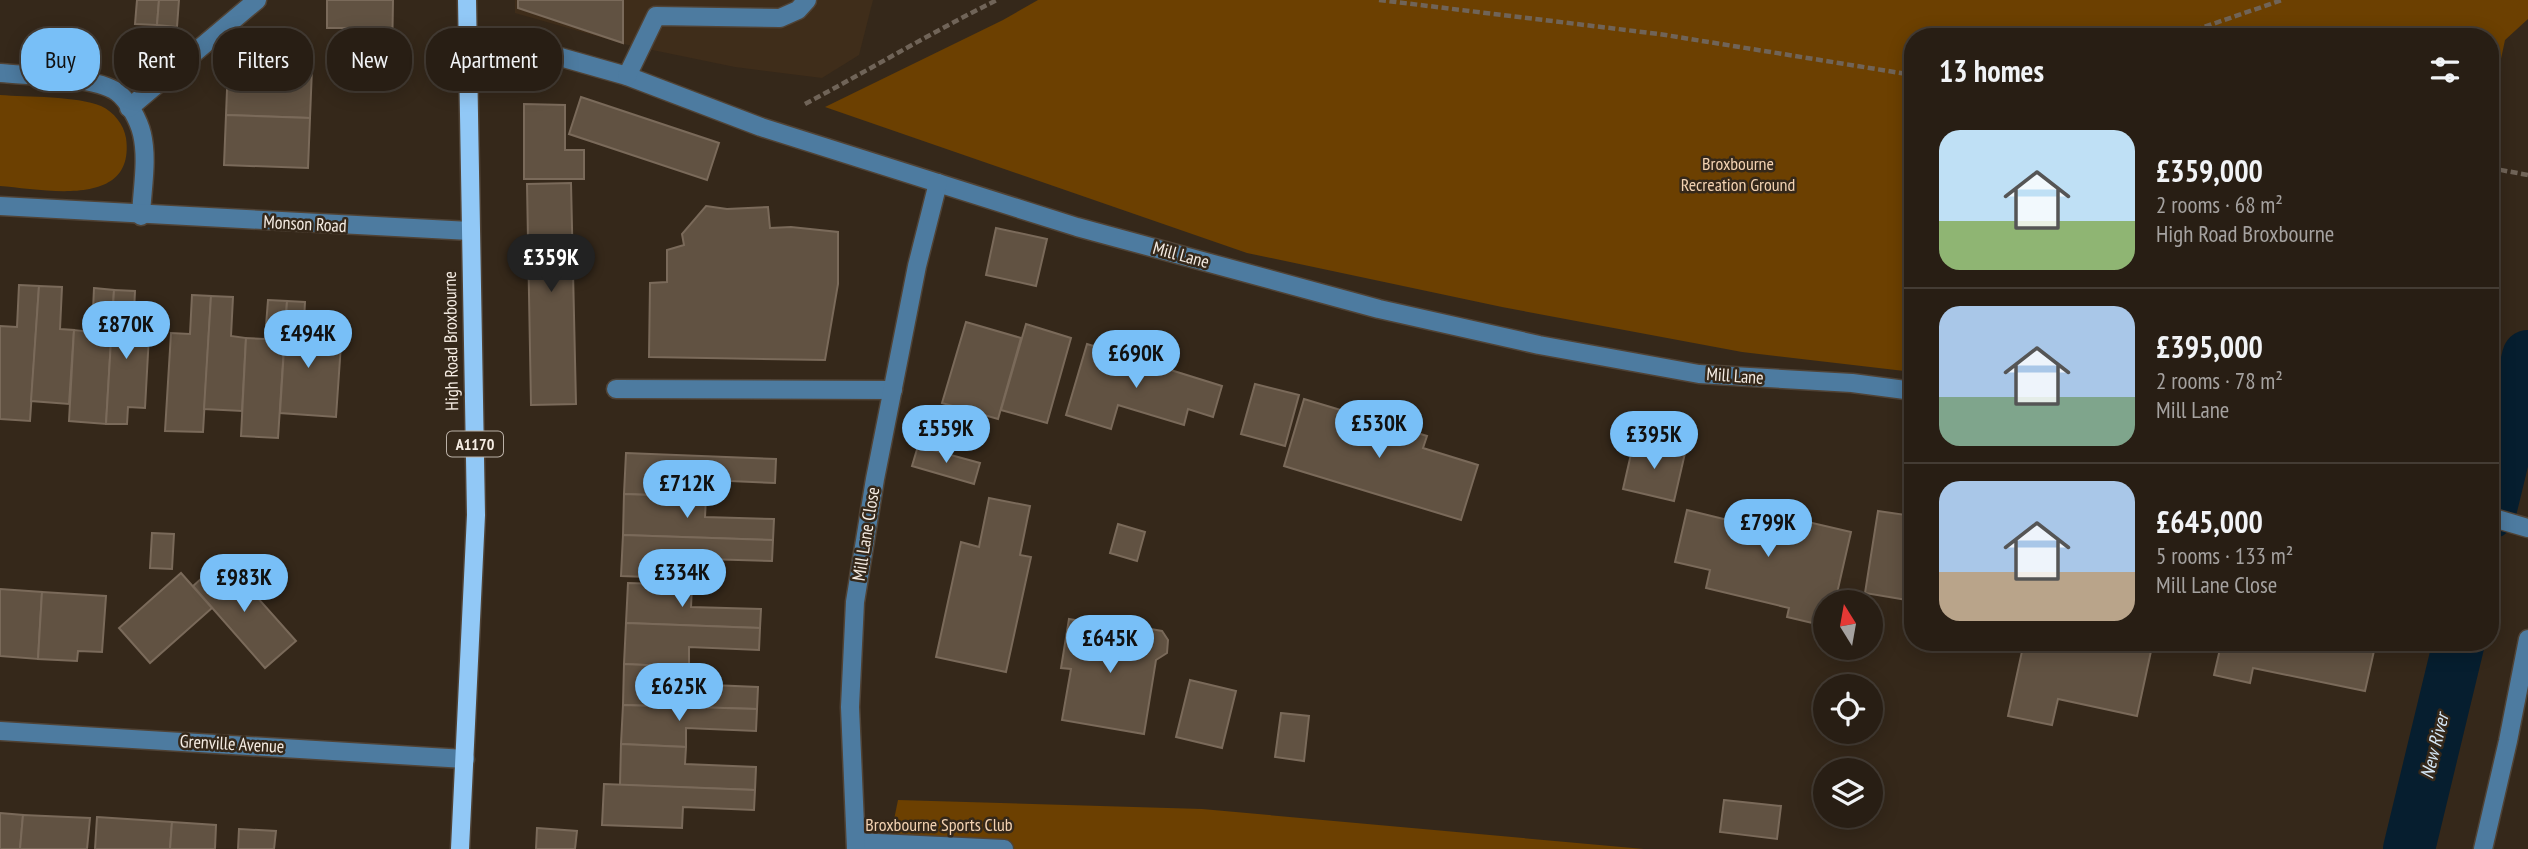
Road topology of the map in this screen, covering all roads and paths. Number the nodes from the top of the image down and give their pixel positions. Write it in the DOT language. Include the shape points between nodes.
graph roads {
  1 [pos="257,0"];
  2 [pos="467,0"];
  3 [pos="807,0"];
  4 [pos="997,0"];
  5 [pos="1379,0"];
  6 [pos="2282,0"];
  7 [pos="468,28"];
  8 [pos="2201,28"];
  9 [pos="562,58"];
  10 [pos="0,73"];
  11 [pos="1904,74"];
  12 [pos="627,76"];
  13 [pos="469,91"];
  14 [pos="130,108"];
  15 [pos="761,127"];
  16 [pos="2499,170"];
  17 [pos="2525,174"];
  18 [pos="938,183"];
  19 [pos="0,206"];
  20 [pos="141,216"];
  21 [pos="470,231"];
  22 [pos="616,389"];
  23 [pos="893,390"];
  24 [pos="1904,390"];
  25 [pos="2499,520"];
  26 [pos="2526,527"];
  27 [pos="2528,639"];
  28 [pos="0,731"];
  29 [pos="465,759"];
  30 [pos="856,846"];
  31 [pos="947,848"];
  32 [pos="460,849"];
  33 [pos="1004,849"];
  34 [pos="2483,849"];
  1 -- 14 [label="street"];
  2 -- 7 [label="main road, High Road Broxbourne / A1170"];
  3 -- 12 [label="street" via="780,18 656,16"];
  4 -- 15 [label="path"];
  5 -- 11 [label="path" via="1659,34"];
  6 -- 8 [label="path"];
  9 -- 12 [label="street, Mill Lane"];
  10 -- 14 [label="street" via="97,82 116,91"];
  12 -- 15 [label="street, Mill Lane"];
  13 -- 21 [label="main road, High Road Broxbourne / A1170"];
  14 -- 20 [label="street" via="142,132"];
  15 -- 18 [label="street, Mill Lane"];
  16 -- 17 [label="path"];
  18 -- 23 [label="street, Mill Lane Close"];
  18 -- 24 [label="street, Mill Lane" via="1077,227 1379,309 1539,345 1699,374"];
  19 -- 20 [label="street, Monson Road"];
  20 -- 21 [label="street, Monson Road"];
  21 -- 29 [label="main road, High Road Broxbourne / A1170" via="476,515"];
  22 -- 23 [label="street"];
  23 -- 30 [label="street, Mill Lane Close" via="855,603 850,707"];
  25 -- 26 [label="street"];
  27 -- 34 [label="street"];
  28 -- 29 [label="street, Grenville Avenue"];
  29 -- 32 [label="main road, High Road Broxbourne / A1170"];
  30 -- 31 [label="street"];
  31 -- 33 [label="street"];
}
